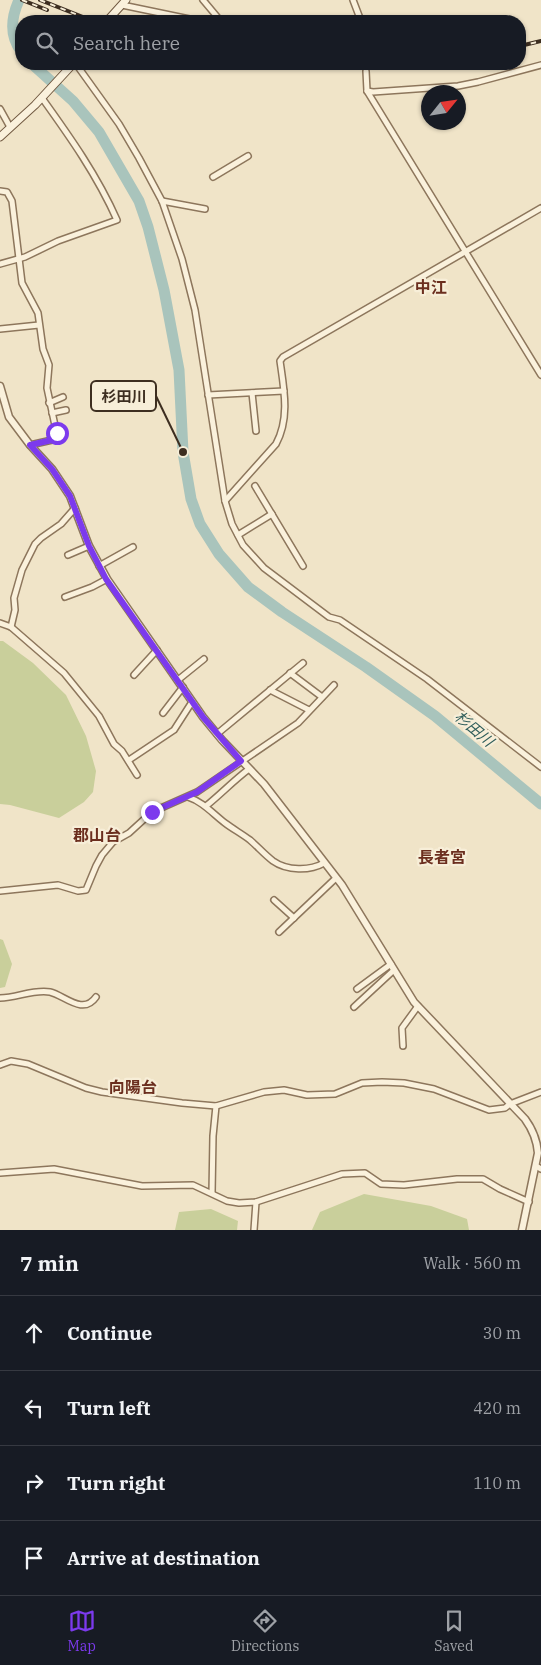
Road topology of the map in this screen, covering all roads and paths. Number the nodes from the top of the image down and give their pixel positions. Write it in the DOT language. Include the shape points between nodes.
graph roads {
  1 [pos="204,0"];
  2 [pos="353,0"];
  3 [pos="124,2"];
  4 [pos="112,15"];
  5 [pos="175,15"];
  6 [pos="216,15"];
  7 [pos="359,15"];
  8 [pos="541,66"];
  9 [pos="67,70"];
  10 [pos="78,70"];
  11 [pos="525,70"];
  12 [pos="526,70"];
  13 [pos="366,72"];
  14 [pos="367,91"];
  15 [pos="43,96"];
  16 [pos="0,109"];
  17 [pos="10,127"];
  18 [pos="0,137"];
  19 [pos="248,156"];
  20 [pos="212,177"];
  21 [pos="0,191"];
  22 [pos="162,201"];
  23 [pos="541,208"];
  24 [pos="205,209"];
  25 [pos="466,252"];
  26 [pos="18,259"];
  27 [pos="0,264"];
  28 [pos="39,325"];
  29 [pos="0,329"];
  30 [pos="541,376"];
  31 [pos="0,386"];
  32 [pos="284,391"];
  33 [pos="252,393"];
  34 [pos="208,395"];
  35 [pos="63,397"];
  36 [pos="49,402"];
  37 [pos="66,410"];
  38 [pos="52,413"];
  39 [pos="256,431"];
  40 [pos="30,445"];
  41 [pos="256,486"];
  42 [pos="226,501"];
  43 [pos="75,508"];
  44 [pos="272,514"];
  45 [pos="238,535"];
  46 [pos="89,546"];
  47 [pos="132,547"];
  48 [pos="68,555"];
  49 [pos="99,566"];
  50 [pos="303,566"];
  51 [pos="106,579"];
  52 [pos="65,598"];
  53 [pos="0,623"];
  54 [pos="11,627"];
  55 [pos="157,650"];
  56 [pos="204,659"];
  57 [pos="303,663"];
  58 [pos="290,673"];
  59 [pos="134,675"];
  60 [pos="178,680"];
  61 [pos="334,685"];
  62 [pos="182,688"];
  63 [pos="270,690"];
  64 [pos="322,697"];
  65 [pos="192,702"];
  66 [pos="309,710"];
  67 [pos="163,713"];
  68 [pos="217,734"];
  69 [pos="128,760"];
  70 [pos="241,761"];
  71 [pos="541,767"];
  72 [pos="249,769"];
  73 [pos="137,775"];
  74 [pos="187,796"];
  75 [pos="206,806"];
  76 [pos="324,863"];
  77 [pos="336,878"];
  78 [pos="0,891"];
  79 [pos="274,900"];
  80 [pos="294,918"];
  81 [pos="279,932"];
  82 [pos="392,967"];
  83 [pos="357,989"];
  84 [pos="96,997"];
  85 [pos="0,998"];
  86 [pos="418,1006"];
  87 [pos="354,1007"];
  88 [pos="403,1046"];
  89 [pos="0,1065"];
  90 [pos="541,1092"];
  91 [pos="510,1104"];
  92 [pos="216,1106"];
  93 [pos="539,1168"];
  94 [pos="0,1173"];
  95 [pos="212,1193"];
  96 [pos="256,1202"];
  97 [pos="529,1202"];
  98 [pos="254,1230"];
  99 [pos="522,1230"];
  1 -- 6 [label="street"];
  2 -- 7 [label="street"];
  3 -- 4 [label="main road"];
  3 -- 5 [label="street"];
  8 -- 12 [label="street"];
  9 -- 15 [label="main road"];
  10 -- 22 [label="street" via="118,124"];
  11 -- 14 [label="street" via="458,86"];
  13 -- 14 [label="street"];
  14 -- 25 [label="street"];
  15 -- 17 [label="main road"];
  15 -- 26 [label="street" via="85,159 117,220"];
  16 -- 17 [label="street"];
  17 -- 18 [label="main road"];
  19 -- 20 [label="street"];
  21 -- 26 [label="street" via="7,192 12,201"];
  22 -- 24 [label="street"];
  22 -- 34 [label="street" via="190,285"];
  23 -- 25 [label="street"];
  25 -- 30 [label="street"];
  25 -- 32 [label="street" via="283,357 280,362"];
  26 -- 27 [label="street"];
  26 -- 28 [label="street" via="22,283 38,313"];
  28 -- 29 [label="street"];
  28 -- 36 [label="street" via="49,365"];
  31 -- 40 [label="street" via="9,417"];
  32 -- 33 [label="street"];
  32 -- 42 [label="street" via="284,416 276,444"];
  33 -- 34 [label="street"];
  33 -- 39 [label="street"];
  34 -- 42 [label="street"];
  35 -- 36 [label="street"];
  36 -- 38 [label="street"];
  37 -- 38 [label="street"];
  38 -- 40 [label="street" via="57,433 55,438"];
  40 -- 43 [label="street" via="62,483"];
  41 -- 44 [label="street"];
  42 -- 45 [label="street"];
  43 -- 46 [label="street"];
  43 -- 54 [label="street" via="61,524 35,544 22,570 14,598"];
  44 -- 45 [label="street"];
  44 -- 50 [label="street"];
  45 -- 71 [label="street" via="251,554 278,580 329,617 340,620 427,679"];
  46 -- 48 [label="street"];
  46 -- 49 [label="street"];
  47 -- 49 [label="street"];
  49 -- 51 [label="street"];
  51 -- 52 [label="street"];
  51 -- 55 [label="street"];
  53 -- 54 [label="street"];
  54 -- 69 [label="street" via="64,673 99,716 114,744"];
  55 -- 59 [label="street"];
  55 -- 60 [label="street"];
  56 -- 60 [label="street"];
  57 -- 58 [label="street"];
  58 -- 63 [label="street"];
  58 -- 64 [label="street"];
  60 -- 62 [label="street"];
  61 -- 64 [label="street"];
  62 -- 65 [label="street"];
  62 -- 67 [label="street"];
  63 -- 66 [label="street"];
  63 -- 68 [label="street"];
  64 -- 66 [label="street"];
  65 -- 68 [label="street"];
  65 -- 69 [label="street" via="174,730"];
  66 -- 70 [label="street" via="298,723"];
  68 -- 70 [label="street"];
  69 -- 73 [label="street"];
  70 -- 72 [label="street"];
  70 -- 74 [label="street"];
  72 -- 75 [label="street"];
  72 -- 76 [label="street"];
  74 -- 75 [label="street"];
  74 -- 78 [label="street" via="152,812 113,842 102,855 86,890 58,885"];
  75 -- 76 [label="street" via="275,862 298,869 316,868"];
  76 -- 77 [label="street"];
  77 -- 80 [label="street"];
  77 -- 82 [label="street"];
  79 -- 80 [label="street"];
  80 -- 81 [label="street"];
  82 -- 83 [label="street"];
  82 -- 86 [label="street"];
  82 -- 87 [label="street"];
  84 -- 85 [label="street" via="80,1005 53,992 43,991"];
  86 -- 88 [label="street" via="402,1028"];
  86 -- 91 [label="street"];
  89 -- 92 [label="street" via="11,1062 28,1064 102,1092"];
  90 -- 91 [label="street"];
  91 -- 92 [label="street" via="489,1110 434,1089 382,1082 362,1083 335,1094 284,1090 264,1092"];
  91 -- 93 [label="street" via="533,1129 538,1143"];
  92 -- 95 [label="street"];
  93 -- 97 [label="street"];
  94 -- 95 [label="street" via="54,1169 142,1186 193,1185"];
  95 -- 96 [label="street" via="239,1203"];
  96 -- 97 [label="street" via="336,1176 365,1173 381,1184 483,1179"];
  96 -- 98 [label="street"];
  97 -- 99 [label="street"];
}
